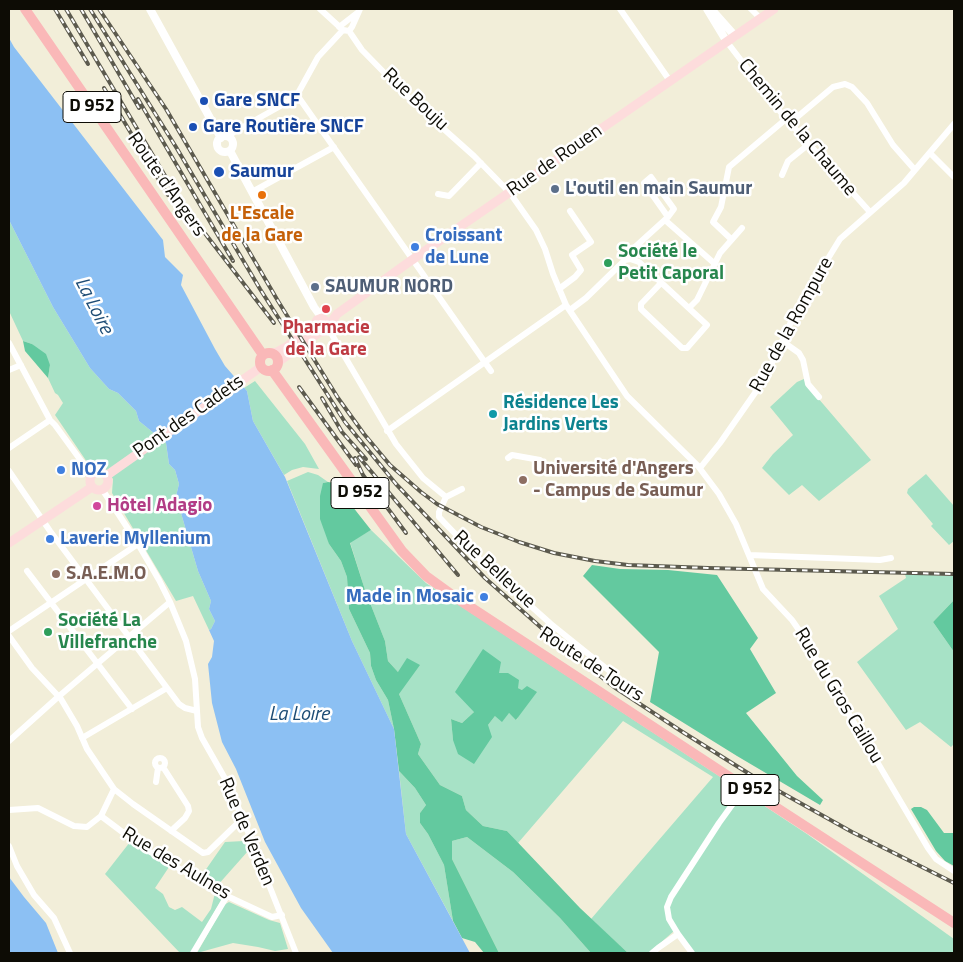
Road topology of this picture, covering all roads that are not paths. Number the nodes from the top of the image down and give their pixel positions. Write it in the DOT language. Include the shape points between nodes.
graph roads {
  1 [pos="25,9"];
  2 [pos="150,9"];
  3 [pos="320,9"];
  4 [pos="620,9"];
  5 [pos="707,9"];
  6 [pos="711,9"];
  7 [pos="751,9"];
  8 [pos="774,9"];
  9 [pos="359,11"];
  10 [pos="760,18"];
  11 [pos="344,29"];
  12 [pos="731,39"];
  13 [pos="670,81"];
  14 [pos="297,95"];
  15 [pos="788,121"];
  16 [pos="954,124"];
  17 [pos="224,138"];
  18 [pos="809,144"];
  19 [pos="334,146"];
  20 [pos="230,150"];
  21 [pos="930,153"];
  22 [pos="482,163"];
  23 [pos="915,170"];
  24 [pos="782,175"];
  25 [pos="954,177"];
  26 [pos="252,192"];
  27 [pos="510,193"];
  28 [pos="438,194"];
  29 [pos="570,211"];
  30 [pos="870,212"];
  31 [pos="666,219"];
  32 [pos="742,228"];
  33 [pos="731,239"];
  34 [pos="630,259"];
  35 [pos="413,260"];
  36 [pos="715,264"];
  37 [pos="661,282"];
  38 [pos="559,289"];
  39 [pos="568,307"];
  40 [pos="689,308"];
  41 [pos="322,325"];
  42 [pos="782,341"];
  43 [pos="9,342"];
  44 [pos="288,350"];
  45 [pos="267,354"];
  46 [pos="485,362"];
  47 [pos="20,365"];
  48 [pos="275,366"];
  49 [pos="257,369"];
  50 [pos="9,370"];
  51 [pos="491,371"];
  52 [pos="819,397"];
  53 [pos="50,420"];
  54 [pos="387,431"];
  55 [pos="9,448"];
  56 [pos="508,458"];
  57 [pos="540,460"];
  58 [pos="699,467"];
  59 [pos="9,471"];
  60 [pos="93,474"];
  61 [pos="106,476"];
  62 [pos="92,486"];
  63 [pos="102,489"];
  64 [pos="462,489"];
  65 [pos="446,497"];
  66 [pos="42,520"];
  67 [pos="9,543"];
  68 [pos="138,544"];
  69 [pos="749,555"];
  70 [pos="891,558"];
  71 [pos="27,571"];
  72 [pos="86,578"];
  73 [pos="51,602"];
  74 [pos="170,602"];
  75 [pos="9,631"];
  76 [pos="9,636"];
  77 [pos="129,636"];
  78 [pos="97,664"];
  79 [pos="612,673"];
  80 [pos="167,688"];
  81 [pos="58,697"];
  82 [pos="132,709"];
  83 [pos="197,711"];
  84 [pos="82,738"];
  85 [pos="9,741"];
  86 [pos="156,782"];
  87 [pos="745,787"];
  88 [pos="114,789"];
  89 [pos="9,810"];
  90 [pos="101,816"];
  91 [pos="242,819"];
  92 [pos="170,831"];
  93 [pos="9,846"];
  94 [pos="954,871"];
  95 [pos="227,896"];
  96 [pos="282,915"];
  97 [pos="954,923"];
  98 [pos="678,934"];
  99 [pos="70,953"];
  100 [pos="194,953"];
  101 [pos="296,953"];
  102 [pos="652,953"];
  103 [pos="692,953"];
  1 -- 45 [label="main road, Route d'Angers / D 952"];
  2 -- 17 [label="street"];
  3 -- 11 [label="street, Rue Bouju"];
  4 -- 13 [label="street"];
  5 -- 12 [label="street"];
  6 -- 12 [label="street"];
  7 -- 10 [label="street"];
  8 -- 10 [label="main road, Rue de Rouen"];
  9 -- 11 [label="street"];
  9 -- 11 [label="street" via="352,27"];
  10 -- 12 [label="main road, Rue de Rouen"];
  11 -- 14 [label="street" via="318,57"];
  11 -- 22 [label="street, Rue Bouju" via="410,98"];
  12 -- 13 [label="main road, Rue de Rouen"];
  12 -- 15 [label="street, Chemin de la Chaume"];
  13 -- 27 [label="main road, Rue de Rouen"];
  14 -- 17 [label="street"];
  14 -- 19 [label="street"];
  15 -- 18 [label="street, Chemin de la Chaume"];
  15 -- 23 [label="street" via="834,86 845,84 867,103 893,145"];
  15 -- 33 [label="street" via="729,167 721,207 713,222"];
  16 -- 21 [label="street, Rue de la Rompure"];
  17 -- 20 [label="street" via="233,144"];
  17 -- 20 [label="street" via="218,142 218,147 222,151"];
  18 -- 24 [label="street" via="788,161"];
  18 -- 30 [label="street, Chemin de la Chaume"];
  19 -- 26 [label="street"];
  19 -- 35 [label="street"];
  20 -- 26 [label="street"];
  21 -- 23 [label="street, Rue de la Rompure"];
  21 -- 25 [label="street"];
  22 -- 27 [label="street, Rue Bouju"];
  22 -- 28 [label="street" via="449,196"];
  23 -- 30 [label="street, Rue de la Rompure"];
  26 -- 41 [label="street"];
  27 -- 35 [label="main road, Rue de Rouen"];
  27 -- 38 [label="street, Rue Bouju" via="536,230"];
  29 -- 38 [label="street" via="592,242 572,255 581,270"];
  30 -- 42 [label="street, Rue de la Rompure" via="840,239 796,309"];
  31 -- 31 [label="street" via="674,209 651,177 644,183"];
  31 -- 34 [label="street" via="635,247"];
  31 -- 36 [label="street"];
  32 -- 33 [label="street"];
  33 -- 36 [label="street"];
  34 -- 37 [label="street" via="639,262"];
  34 -- 39 [label="street" via="625,260 586,298"];
  35 -- 41 [label="main road, Rue de Rouen"];
  35 -- 46 [label="street"];
  36 -- 40 [label="street" via="697,300"];
  37 -- 40 [label="street"];
  37 -- 40 [label="street" via="641,304 641,309 682,348 687,348 707,325"];
  38 -- 39 [label="street, Rue Bouju"];
  39 -- 46 [label="street"];
  39 -- 58 [label="street, Rue du Gros Caillou" via="627,396"];
  41 -- 44 [label="main road, Rue de Rouen"];
  41 -- 54 [label="street" via="343,352"];
  42 -- 52 [label="street" via="799,353 808,384"];
  42 -- 58 [label="street, Rue de la Rompure" via="757,390"];
  43 -- 47 [label="street"];
  44 -- 45 [label="main road"];
  44 -- 48 [label="main road"];
  45 -- 48 [label="main road, Route d'Angers" via="276,357"];
  45 -- 49 [label="main road"];
  46 -- 51 [label="street"];
  46 -- 54 [label="street"];
  47 -- 50 [label="street"];
  47 -- 53 [label="street"];
  48 -- 49 [label="main road" via="268,371"];
  48 -- 87 [label="main road, Route de Tours / D 952" via="402,551 426,576"];
  49 -- 61 [label="main road, Pont des Cadets"];
  53 -- 55 [label="street"];
  53 -- 60 [label="street"];
  54 -- 65 [label="street" via="423,478"];
  56 -- 57 [label="street" via="512,455"];
  58 -- 69 [label="street, Rue du Gros Caillou" via="726,505"];
  59 -- 66 [label="street"];
  60 -- 61 [label="main road" via="98,472"];
  60 -- 62 [label="main road" via="90,479"];
  61 -- 63 [label="main road" via="107,484"];
  62 -- 63 [label="main road" via="96,490"];
  62 -- 66 [label="main road"];
  63 -- 68 [label="street, Rue de Verden"];
  64 -- 65 [label="street"];
  65 -- 79 [label="street, Rue Bellevue" via="438,512 439,518 487,567"];
  66 -- 67 [label="main road"];
  66 -- 72 [label="street"];
  68 -- 72 [label="street"];
  68 -- 74 [label="street, Rue de Verden"];
  69 -- 70 [label="street"];
  69 -- 94 [label="street, Rue du Gros Caillou" via="763,589 802,633 928,848 936,859"];
  71 -- 73 [label="street"];
  72 -- 73 [label="street"];
  72 -- 77 [label="street"];
  73 -- 75 [label="street"];
  73 -- 78 [label="street"];
  74 -- 77 [label="street"];
  74 -- 83 [label="street, Rue de Verden" via="186,641 196,679"];
  76 -- 81 [label="street"];
  77 -- 78 [label="street"];
  77 -- 80 [label="street"];
  78 -- 81 [label="street"];
  78 -- 82 [label="street"];
  80 -- 82 [label="street"];
  80 -- 83 [label="street" via="178,704"];
  81 -- 84 [label="street"];
  81 -- 85 [label="street"];
  82 -- 84 [label="street"];
  83 -- 91 [label="street, Rue de Verden" via="202,738 231,789"];
  84 -- 88 [label="street"];
  86 -- 92 [label="street" via="161,768 188,806 185,818"];
  87 -- 97 [label="main road, Route de Tours / D 952"];
  87 -- 98 [label="street" via="671,897 667,907 669,919"];
  88 -- 90 [label="street, Rue des Aulnes"];
  88 -- 92 [label="street"];
  89 -- 90 [label="street" via="38,808 74,826 87,827"];
  90 -- 95 [label="street, Rue des Aulnes" via="145,849"];
  91 -- 92 [label="street" via="208,852 203,853"];
  91 -- 96 [label="street, Rue de Verden"];
  93 -- 99 [label="street" via="34,895 54,918"];
  95 -- 96 [label="street, Rue des Aulnes" via="272,917"];
  95 -- 100 [label="street"];
  96 -- 101 [label="street, Rue de Verden"];
  98 -- 102 [label="street"];
  98 -- 103 [label="street"];
}
